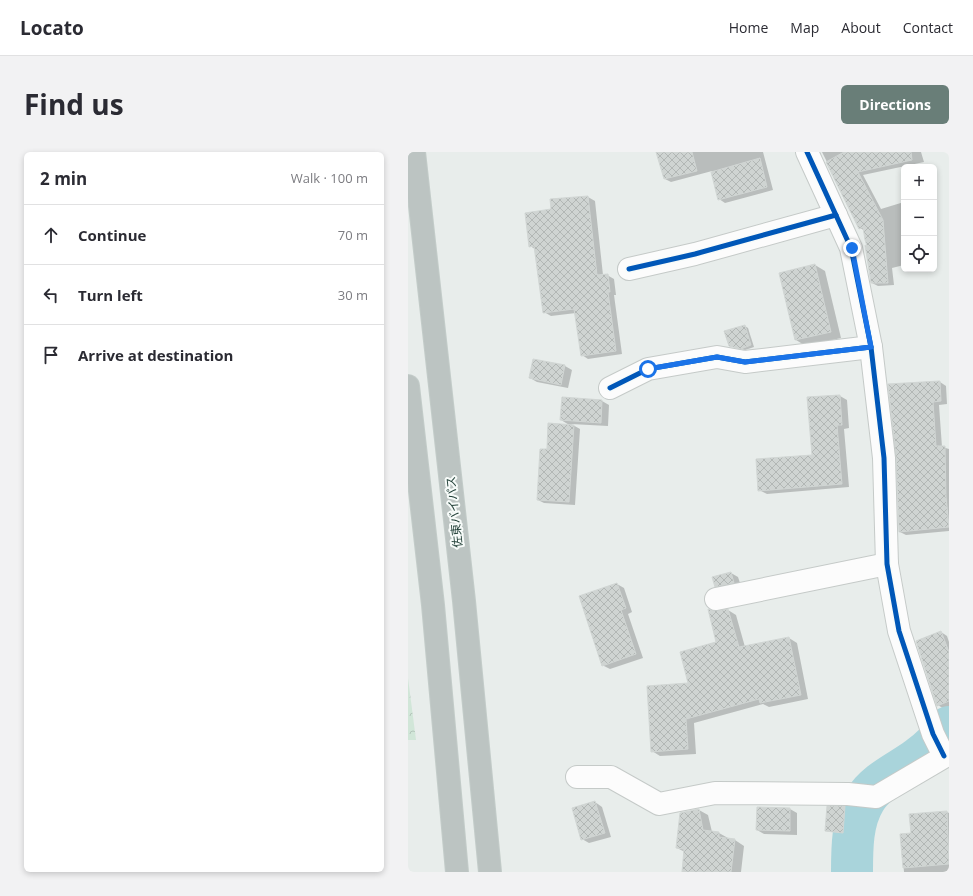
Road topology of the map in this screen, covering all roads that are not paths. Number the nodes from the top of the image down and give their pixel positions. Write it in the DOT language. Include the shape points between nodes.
graph roads {
  1 [pos="414,152"];
  2 [pos="807,152"];
  3 [pos="836,215"];
  4 [pos="629,269"];
  5 [pos="871,347"];
  6 [pos="408,386"];
  7 [pos="610,388"];
  8 [pos="887,564"];
  9 [pos="716,599"];
  10 [pos="941,748"];
  11 [pos="577,777"];
  12 [pos="457,872"];
  13 [pos="490,872"];
  1 -- 13 [label="highway, 佐東バイパス" via="464,601"];
  2 -- 3 [label="street"];
  3 -- 4 [label="street" via="695,254"];
  3 -- 5 [label="street" via="852,248"];
  5 -- 7 [label="street" via="745,362 717,357 648,369"];
  5 -- 8 [label="street" via="884,458"];
  6 -- 12 [label="highway" via="433,606"];
  8 -- 9 [label="street"];
  8 -- 10 [label="street" via="899,631"];
  10 -- 11 [label="street" via="867,796 715,793 659,804 611,777"];
}
